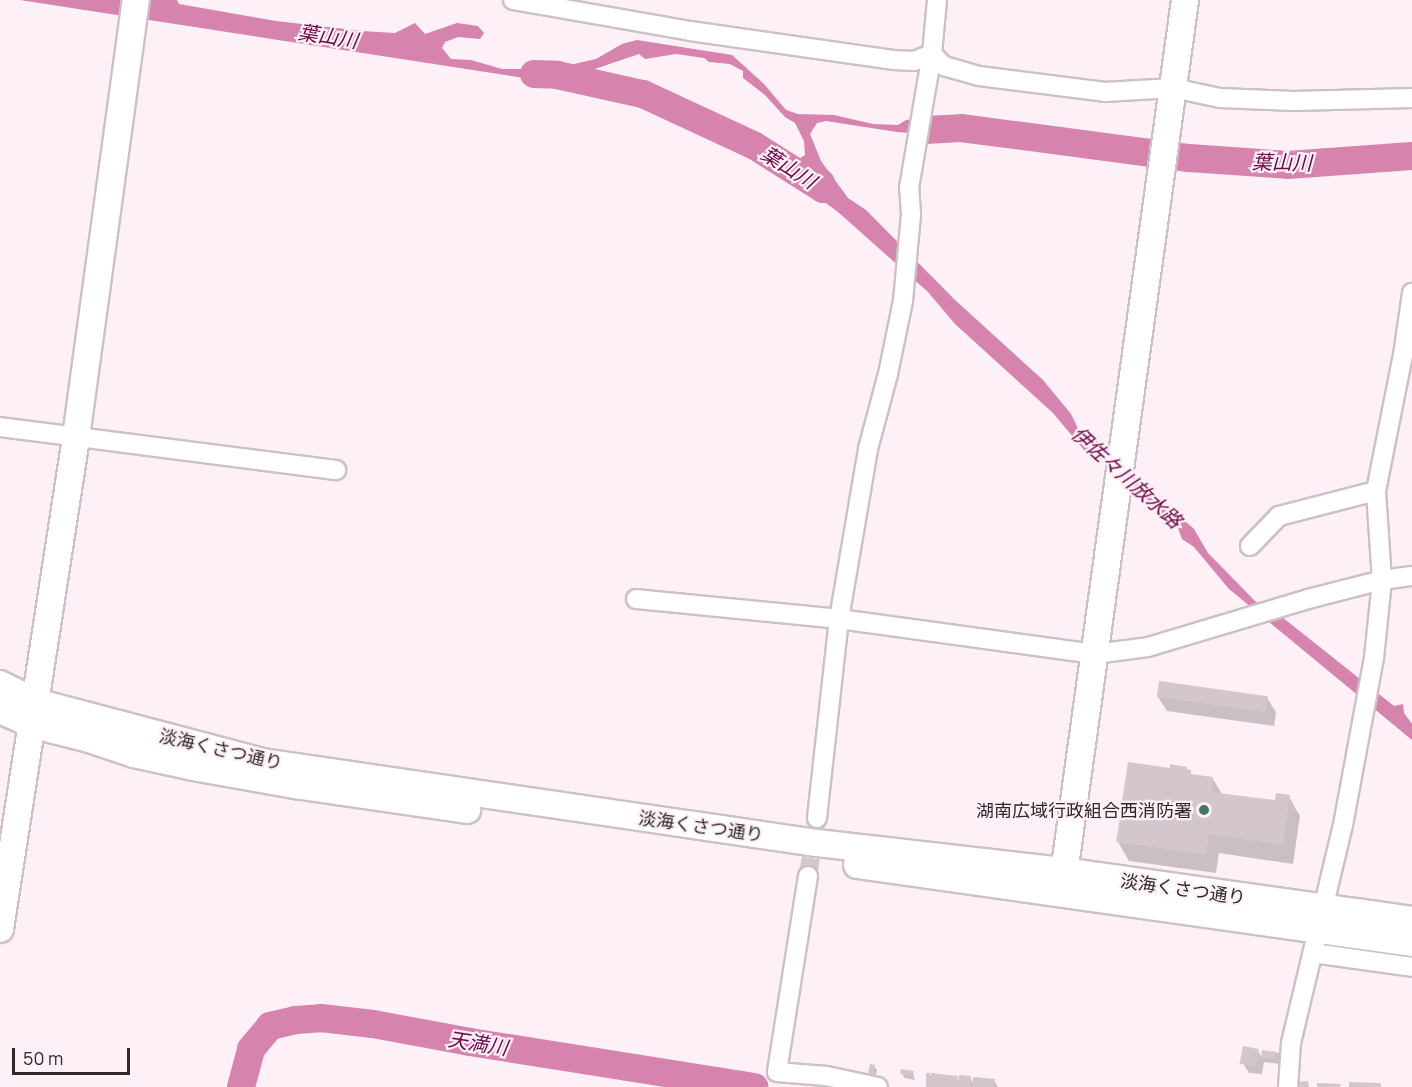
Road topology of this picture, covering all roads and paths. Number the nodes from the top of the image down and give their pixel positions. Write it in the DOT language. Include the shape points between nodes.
graph roads {
  1 [pos="136,0"];
  2 [pos="513,0"];
  3 [pos="937,0"];
  4 [pos="1185,0"];
  5 [pos="932,54"];
  6 [pos="1173,88"];
  7 [pos="1412,98"];
  8 [pos="1412,293"];
  9 [pos="0,427"];
  10 [pos="76,436"];
  11 [pos="336,470"];
  12 [pos="1376,491"];
  13 [pos="1250,546"];
  14 [pos="1412,576"];
  15 [pos="1382,580"];
  16 [pos="636,599"];
  17 [pos="839,619"];
  18 [pos="1095,654"];
  19 [pos="0,684"];
  20 [pos="0,710"];
  21 [pos="34,713"];
  22 [pos="817,818"];
  23 [pos="808,876"];
  24 [pos="1063,882"];
  25 [pos="1412,920"];
  26 [pos="0,929"];
  27 [pos="1317,931"];
  28 [pos="1412,943"];
  29 [pos="1412,967"];
  30 [pos="878,1087"];
  31 [pos="1288,1087"];
  1 -- 10 [label="street"];
  2 -- 5 [label="street" via="690,31 893,60 914,61"];
  3 -- 5 [label="street"];
  4 -- 6 [label="street"];
  5 -- 6 [label="street" via="944,66 979,76 1105,92"];
  5 -- 17 [label="street" via="909,188 903,301 868,449"];
  6 -- 7 [label="street" via="1241,99"];
  6 -- 18 [label="street"];
  8 -- 12 [label="street"];
  9 -- 10 [label="street"];
  10 -- 11 [label="street"];
  10 -- 21 [label="street"];
  12 -- 13 [label="street" via="1279,516"];
  12 -- 15 [label="street"];
  14 -- 15 [label="street"];
  15 -- 18 [label="street" via="1148,647"];
  15 -- 27 [label="street" via="1364,724"];
  16 -- 17 [label="street"];
  17 -- 18 [label="street"];
  17 -- 22 [label="street"];
  18 -- 24 [label="street"];
  19 -- 21 [label="street, 淡海くさつ通り"];
  20 -- 21 [label="street, 淡海くさつ通り"];
  21 -- 24 [label="street, 淡海くさつ通り" via="263,762"];
  21 -- 26 [label="street"];
  23 -- 30 [label="street" via="777,1072 826,1076"];
  24 -- 27 [label="street, 淡海くさつ通り"];
  25 -- 27 [label="street, 淡海くさつ通り"];
  27 -- 28 [label="street, 淡海くさつ通り"];
  27 -- 29 [label="street"];
  27 -- 31 [label="street" via="1291,1043"];
}
